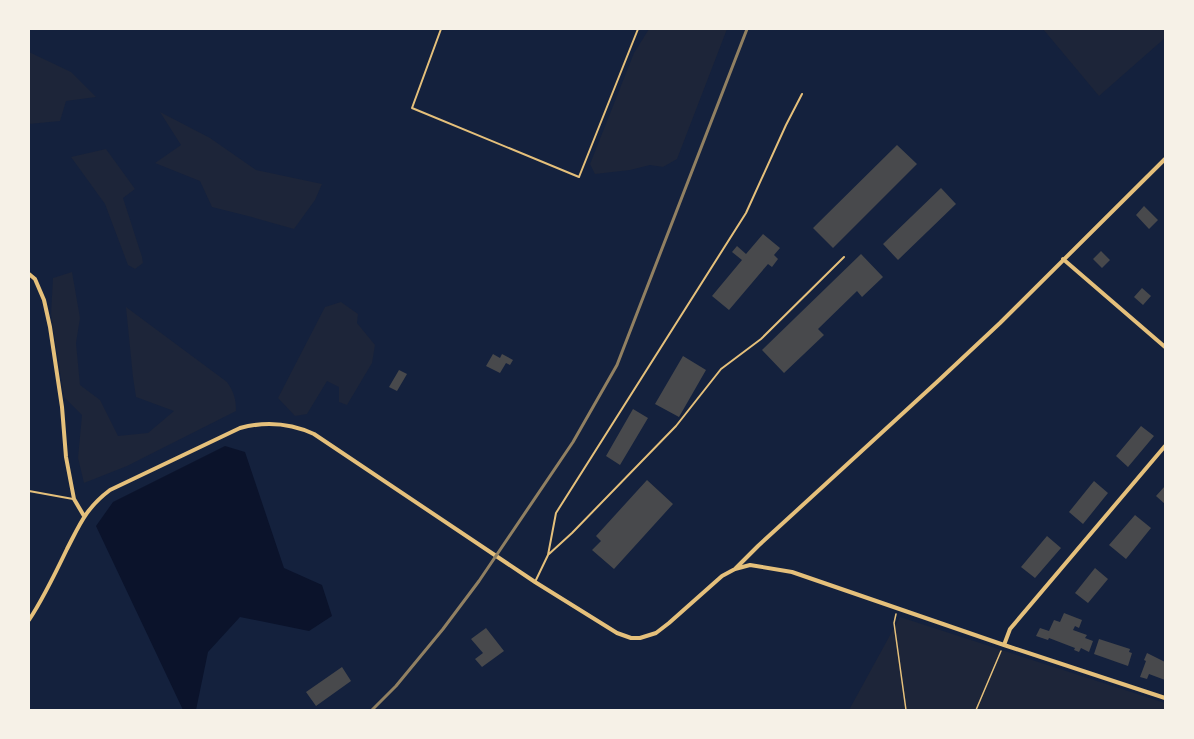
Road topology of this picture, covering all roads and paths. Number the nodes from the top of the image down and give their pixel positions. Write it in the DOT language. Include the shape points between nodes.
graph roads {
  1 [pos="441,29"];
  2 [pos="638,29"];
  3 [pos="802,94"];
  4 [pos="1165,159"];
  5 [pos="844,258"];
  6 [pos="1063,259"];
  7 [pos="29,274"];
  8 [pos="1165,347"];
  9 [pos="1165,446"];
  10 [pos="29,491"];
  11 [pos="74,500"];
  12 [pos="84,516"];
  13 [pos="548,555"];
  14 [pos="735,569"];
  15 [pos="535,582"];
  16 [pos="898,608"];
  17 [pos="29,620"];
  18 [pos="1004,645"];
  19 [pos="1165,698"];
  20 [pos="906,710"];
  21 [pos="976,710"];
  1 -- 2 [label="lane" via="412,108 579,177"];
  3 -- 13 [label="lane" via="746,213 556,513"];
  4 -- 6 [label="street"];
  5 -- 13 [label="lane" via="761,339 721,369 676,426"];
  6 -- 8 [label="street"];
  6 -- 14 [label="street" via="937,382"];
  7 -- 11 [label="street" via="35,279 44,300 50,327 62,407 66,457"];
  9 -- 18 [label="street" via="1010,629"];
  10 -- 11 [label="lane"];
  11 -- 12 [label="street"];
  12 -- 15 [label="street" via="90,507 110,490 240,428 254,424 280,424 314,434"];
  12 -- 17 [label="street"];
  13 -- 15 [label="lane"];
  14 -- 15 [label="street" via="722,576 656,633 640,638 617,633"];
  14 -- 16 [label="street" via="750,566 792,572"];
  16 -- 18 [label="street"];
  16 -- 20 [label="path" via="894,623"];
  18 -- 19 [label="street"];
  18 -- 21 [label="path"];
}
